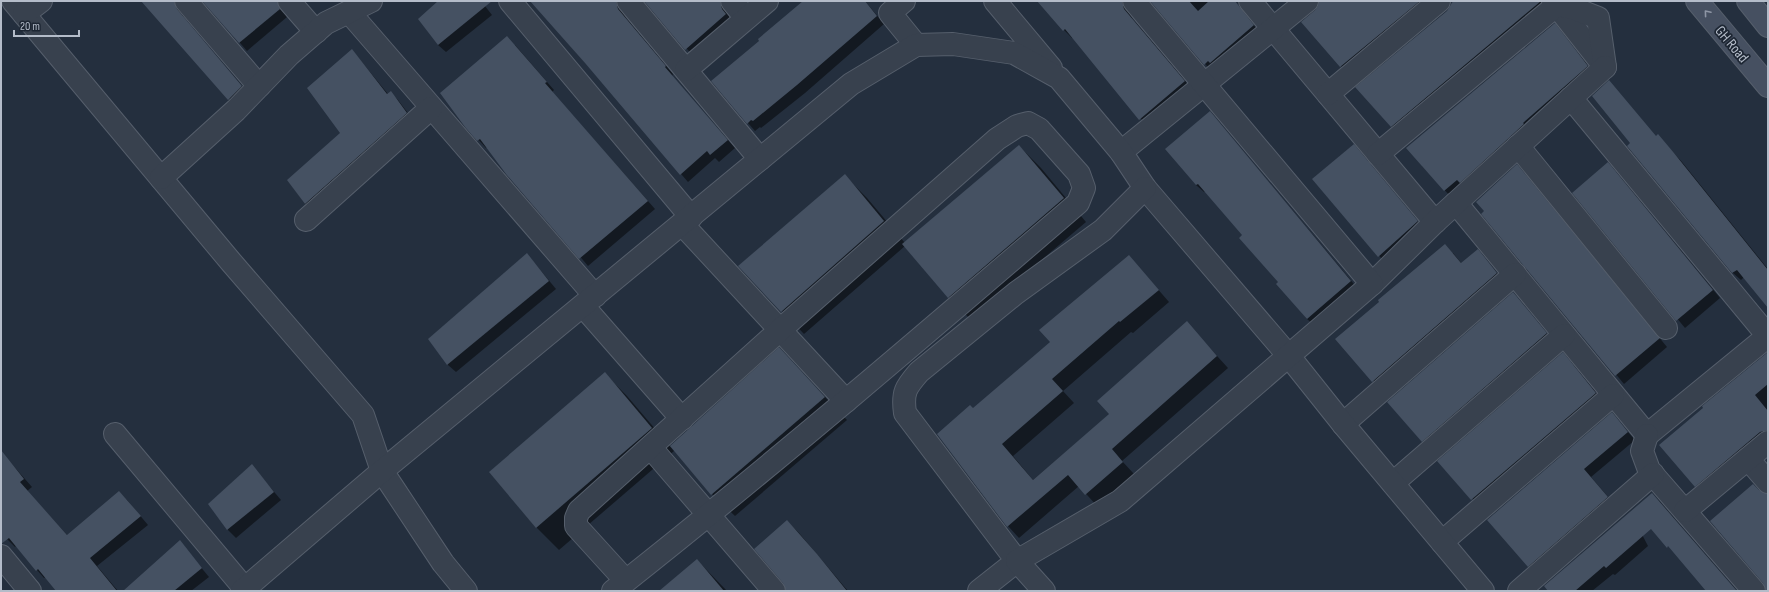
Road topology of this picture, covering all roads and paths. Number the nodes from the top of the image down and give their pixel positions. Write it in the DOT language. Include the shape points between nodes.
graph roads {
  1 [pos="42,1"];
  2 [pos="186,1"];
  3 [pos="289,1"];
  4 [pos="371,1"];
  5 [pos="510,1"];
  6 [pos="628,1"];
  7 [pos="732,1"];
  8 [pos="767,1"];
  9 [pos="994,1"];
  10 [pos="1134,1"];
  11 [pos="1250,1"];
  12 [pos="1307,1"];
  13 [pos="1439,1"];
  14 [pos="1697,1"];
  15 [pos="1748,1"];
  16 [pos="1555,3"];
  17 [pos="891,5"];
  18 [pos="19,7"];
  19 [pos="349,12"];
  20 [pos="746,18"];
  21 [pos="1768,26"];
  22 [pos="1272,28"];
  23 [pos="316,32"];
  24 [pos="916,45"];
  25 [pos="686,70"];
  26 [pos="1059,78"];
  27 [pos="1204,84"];
  28 [pos="259,86"];
  29 [pos="1768,86"];
  30 [pos="1328,94"];
  31 [pos="1571,98"];
  32 [pos="431,108"];
  33 [pos="1518,146"];
  34 [pos="1121,152"];
  35 [pos="1378,154"];
  36 [pos="760,159"];
  37 [pos="161,178"];
  38 [pos="1145,188"];
  39 [pos="1456,202"];
  40 [pos="306,220"];
  41 [pos="686,221"];
  42 [pos="1435,222"];
  43 [pos="1515,274"];
  44 [pos="1372,284"];
  45 [pos="589,301"];
  46 [pos="1666,328"];
  47 [pos="780,330"];
  48 [pos="1564,335"];
  49 [pos="1288,355"];
  50 [pos="1614,395"];
  51 [pos="846,401"];
  52 [pos="682,419"];
  53 [pos="1343,424"];
  54 [pos="115,434"];
  55 [pos="1646,436"];
  56 [pos="1768,442"];
  57 [pos="651,448"];
  58 [pos="1748,459"];
  59 [pos="382,471"];
  60 [pos="1653,474"];
  61 [pos="1768,482"];
  62 [pos="1392,483"];
  63 [pos="1685,512"];
  64 [pos="708,516"];
  65 [pos="1442,542"];
  66 [pos="1,556"];
  67 [pos="1017,561"];
  68 [pos="619,586"];
  69 [pos="20,588"];
  70 [pos="244,590"];
  71 [pos="466,591"];
  72 [pos="774,591"];
  73 [pos="980,591"];
  74 [pos="1044,591"];
  75 [pos="1483,591"];
  76 [pos="1519,591"];
  77 [pos="1754,591"];
  1 -- 18 [label="street"];
  2 -- 28 [label="street"];
  3 -- 23 [label="street"];
  4 -- 19 [label="street"];
  5 -- 41 [label="street"];
  6 -- 25 [label="street"];
  7 -- 20 [label="street"];
  8 -- 20 [label="street"];
  9 -- 26 [label="street"];
  10 -- 27 [label="street"];
  11 -- 22 [label="street"];
  12 -- 22 [label="street"];
  13 -- 30 [label="street"];
  29 -- 14 [label="main road, GH Road, one-way"];
  15 -- 21 [label="main road"];
  16 -- 31 [label="street" via="1598,18 1605,67"];
  16 -- 35 [label="street"];
  17 -- 24 [label="street"];
  18 -- 37 [label="street"];
  19 -- 23 [label="street" via="326,23"];
  19 -- 32 [label="street"];
  20 -- 25 [label="street"];
  22 -- 27 [label="street"];
  22 -- 30 [label="street"];
  23 -- 28 [label="street"];
  24 -- 26 [label="street" via="953,44 1014,53"];
  24 -- 36 [label="street" via="851,84"];
  25 -- 36 [label="street"];
  26 -- 34 [label="street"];
  27 -- 34 [label="street"];
  27 -- 44 [label="street"];
  28 -- 37 [label="street"];
  30 -- 35 [label="street"];
  31 -- 33 [label="street"];
  31 -- 55 [label="street" via="1768,336"];
  32 -- 40 [label="street"];
  32 -- 45 [label="street"];
  33 -- 39 [label="street"];
  33 -- 46 [label="street"];
  34 -- 38 [label="street"];
  35 -- 42 [label="street"];
  36 -- 41 [label="street"];
  37 -- 59 [label="street" via="363,415"];
  38 -- 49 [label="street"];
  38 -- 67 [label="street" via="1103,230 1016,293 919,372 907,387 903,399 905,412"];
  39 -- 42 [label="street"];
  39 -- 43 [label="street"];
  41 -- 45 [label="street"];
  41 -- 47 [label="street"];
  42 -- 44 [label="street"];
  43 -- 48 [label="street"];
  43 -- 53 [label="street"];
  44 -- 49 [label="street"];
  45 -- 52 [label="street"];
  45 -- 59 [label="street"];
  47 -- 51 [label="street"];
  47 -- 51 [label="street" via="997,139 1017,126 1028,123 1039,129 1079,174 1084,188 1078,203"];
  47 -- 52 [label="street"];
  48 -- 50 [label="street"];
  48 -- 62 [label="street"];
  49 -- 53 [label="street"];
  49 -- 67 [label="street" via="1120,501"];
  50 -- 55 [label="street"];
  50 -- 65 [label="street"];
  51 -- 64 [label="street"];
  52 -- 57 [label="street"];
  53 -- 62 [label="street"];
  54 -- 70 [label="street"];
  55 -- 60 [label="street" via="1642,450"];
  56 -- 58 [label="street"];
  57 -- 64 [label="street"];
  57 -- 68 [label="street" via="579,511 576,518 576,526"];
  58 -- 61 [label="street"];
  58 -- 63 [label="street"];
  59 -- 70 [label="street"];
  59 -- 71 [label="street" via="443,563"];
  60 -- 63 [label="street"];
  60 -- 76 [label="street"];
  62 -- 65 [label="street"];
  63 -- 77 [label="street"];
  64 -- 68 [label="street"];
  64 -- 72 [label="street"];
  65 -- 75 [label="street"];
  66 -- 69 [label="street"];
  67 -- 73 [label="street"];
  67 -- 74 [label="street"];
}
